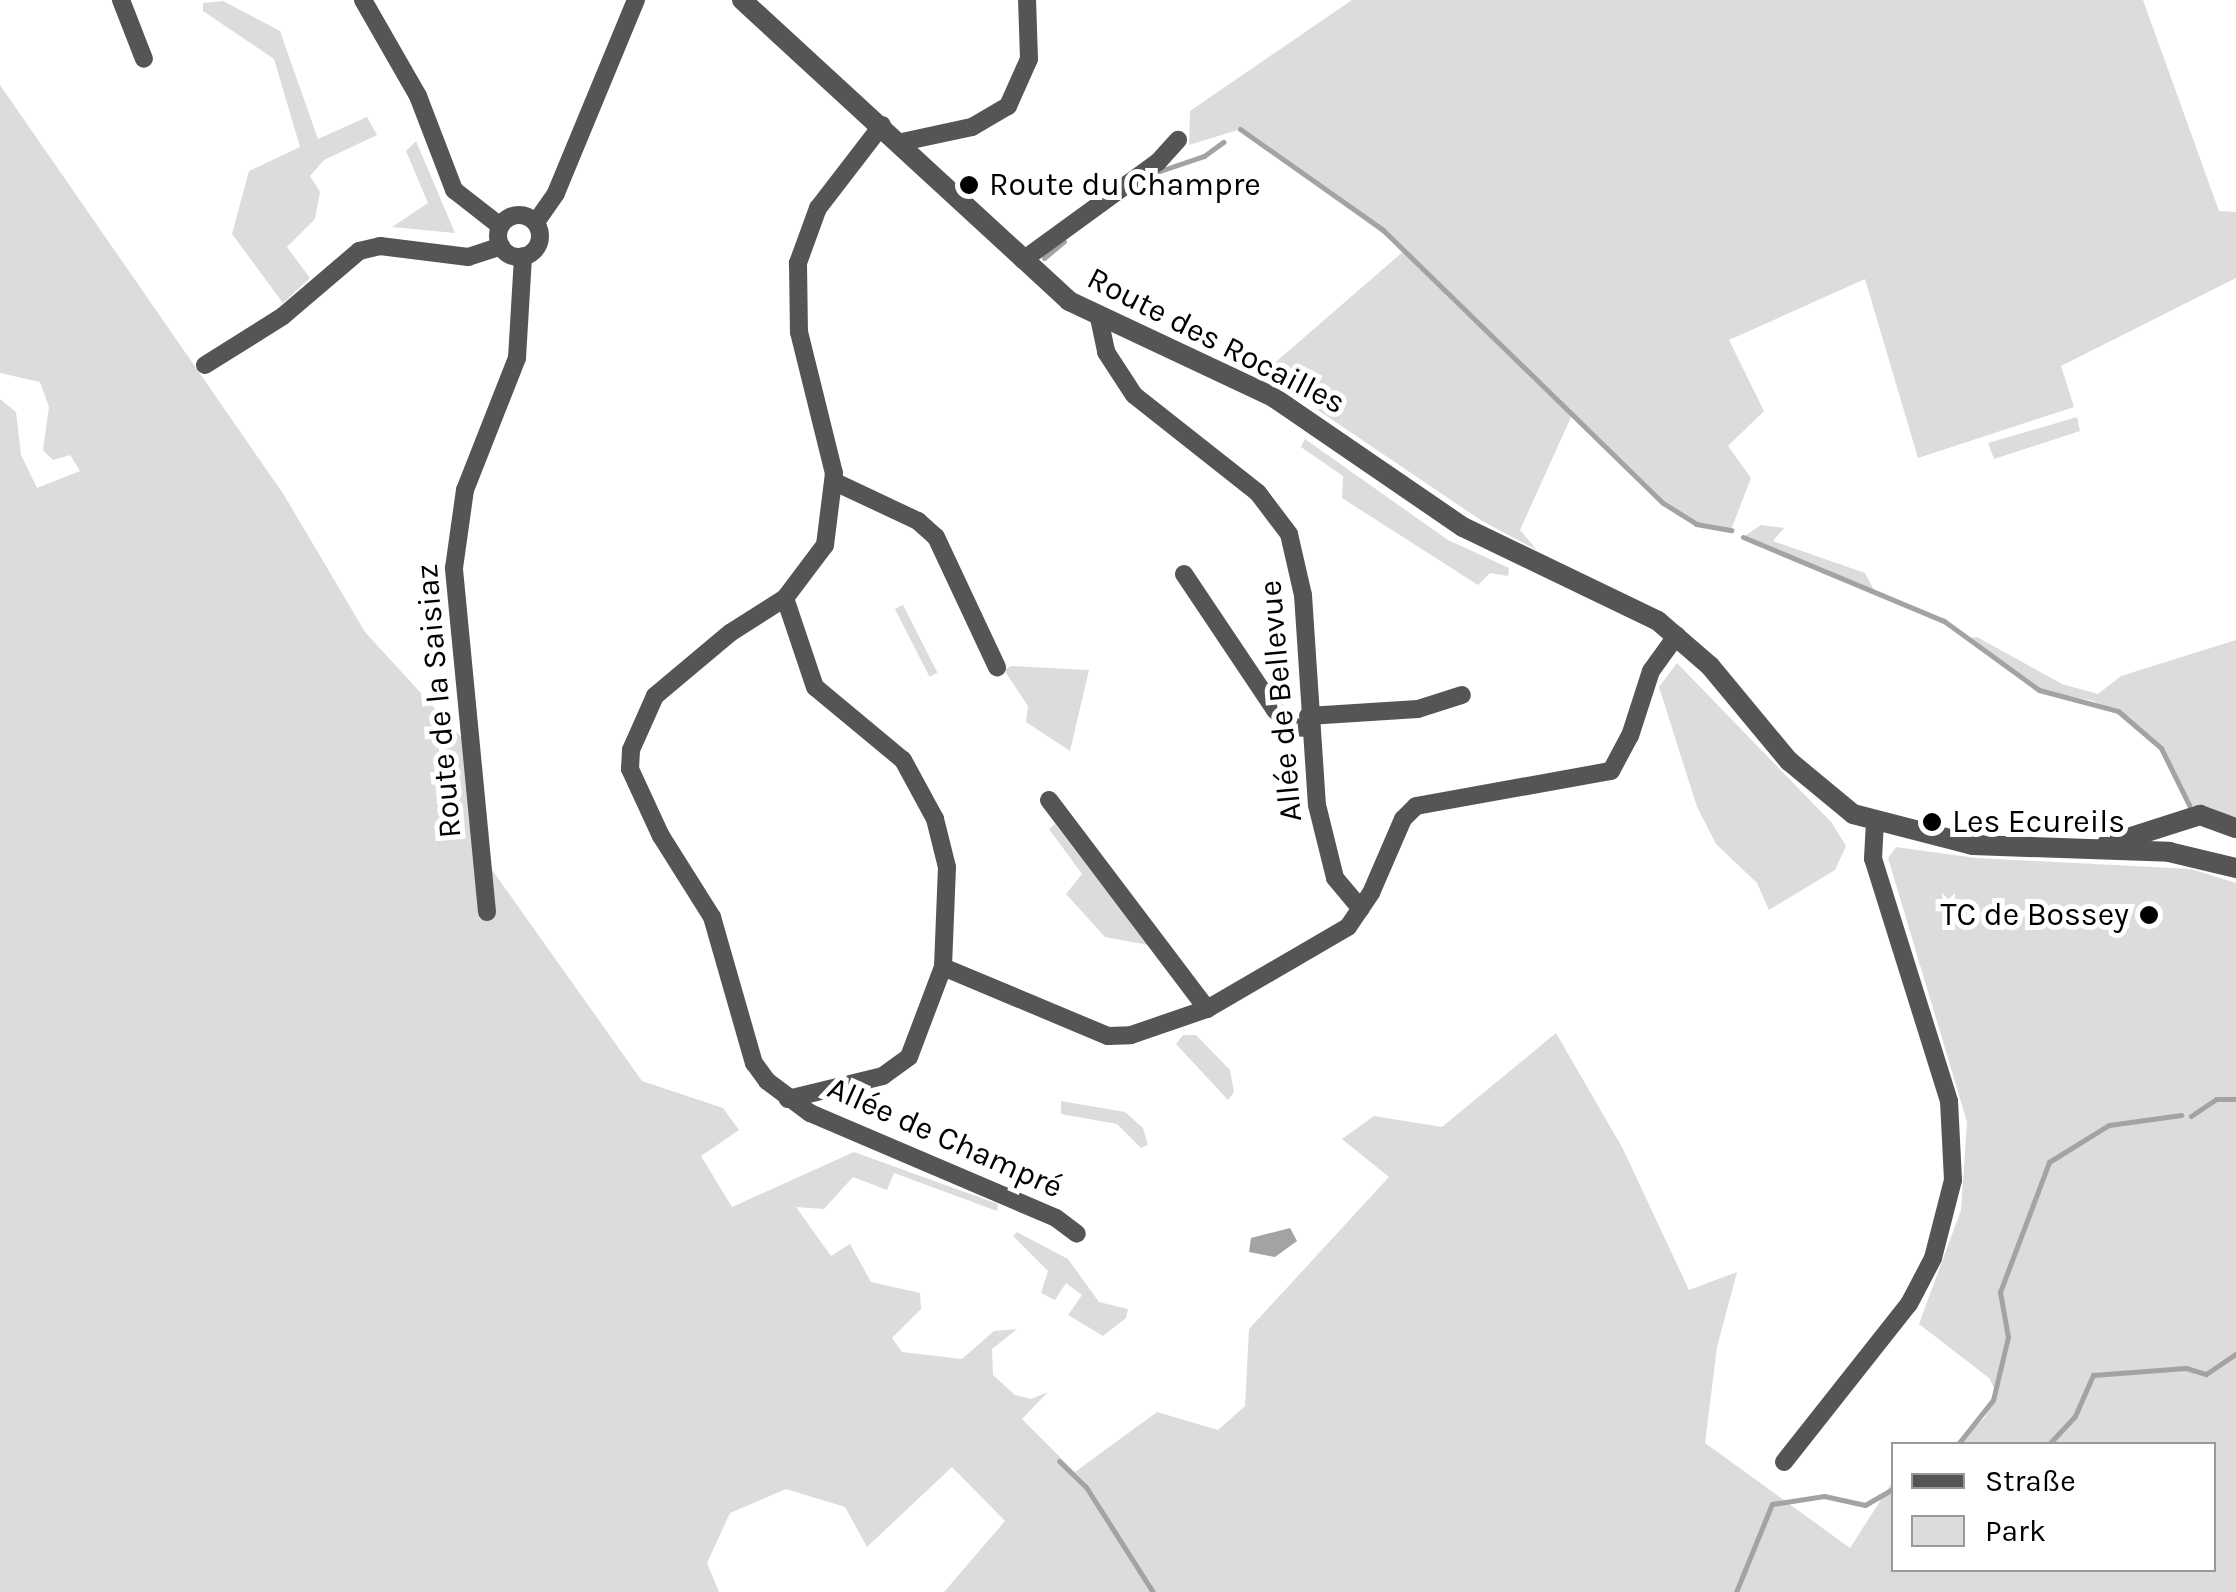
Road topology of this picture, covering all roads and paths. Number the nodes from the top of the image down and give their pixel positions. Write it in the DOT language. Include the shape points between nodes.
graph roads {
  1 [pos="120,0"];
  2 [pos="363,0"];
  3 [pos="636,0"];
  4 [pos="742,0"];
  5 [pos="1027,0"];
  6 [pos="144,59"];
  7 [pos="882,125"];
  8 [pos="1178,140"];
  9 [pos="902,142"];
  10 [pos="536,222"];
  11 [pos="500,226"];
  12 [pos="501,246"];
  13 [pos="523,256"];
  14 [pos="1023,260"];
  15 [pos="1099,318"];
  16 [pos="205,365"];
  17 [pos="835,482"];
  18 [pos="1184,574"];
  19 [pos="785,598"];
  20 [pos="1677,635"];
  21 [pos="997,666"];
  22 [pos="1462,696"];
  23 [pos="1308,722"];
  24 [pos="1049,800"];
  25 [pos="1874,823"];
  26 [pos="2236,828"];
  27 [pos="2099,847"];
  28 [pos="2236,868"];
  29 [pos="1362,909"];
  30 [pos="487,912"];
  31 [pos="944,966"];
  32 [pos="1207,1009"];
  33 [pos="788,1099"];
  34 [pos="1077,1234"];
  35 [pos="1784,1462"];
  1 -- 6 [label="street"];
  2 -- 11 [label="street" via="418,96 454,190"];
  3 -- 10 [label="street" via="556,193"];
  4 -- 7 [label="street, Route des Rocailles"];
  5 -- 9 [label="street" via="1029,60 1008,106 972,126"];
  7 -- 9 [label="street, Route des Rocailles"];
  7 -- 17 [label="street" via="818,208 798,263 799,332"];
  8 -- 14 [label="street" via="1158,162"];
  9 -- 14 [label="street, Route des Rocailles"];
  10 -- 11 [label="street" via="517,214"];
  10 -- 13 [label="street" via="539,243"];
  11 -- 12 [label="street"];
  12 -- 13 [label="street"];
  12 -- 16 [label="street" via="468,257 380,246 360,251 283,316"];
  13 -- 30 [label="street, Route de la Saisiaz" via="514,370 465,490 454,572"];
  14 -- 15 [label="street, Route des Rocailles"];
  15 -- 20 [label="street, Route des Rocailles" via="1273,397 1463,527 1609,592"];
  15 -- 23 [label="street, Allée de Bellevue" via="1106,352 1134,394 1258,493 1289,534 1303,596"];
  17 -- 19 [label="street" via="824,545"];
  17 -- 21 [label="street" via="931,532"];
  18 -- 23 [label="street" via="1275,710 1290,725"];
  19 -- 31 [label="street" via="815,686 896,752 935,820 948,867"];
  19 -- 33 [label="street, Allée de Champré" via="666,684 646,710 629,761 661,836 712,917 754,1062"];
  20 -- 25 [label="street, Route des Rocailles" via="1831,801"];
  20 -- 29 [label="street" via="1651,671 1624,753 1611,771 1416,806 1403,819"];
  22 -- 23 [label="street" via="1418,709"];
  23 -- 29 [label="street, Allée de Bellevue" via="1330,866"];
  24 -- 32 [label="street"];
  25 -- 27 [label="street" via="1973,845"];
  25 -- 35 [label="street" via="1873,859 1949,1101 1953,1180 1933,1258 1909,1304"];
  26 -- 27 [label="street" via="2200,815"];
  27 -- 28 [label="street" via="2196,855"];
  29 -- 32 [label="street" via="1334,940"];
  31 -- 32 [label="street" via="1108,1036 1131,1036"];
  31 -- 33 [label="street" via="918,1040 899,1068 862,1084"];
  33 -- 34 [label="street, Allée de Champré" via="849,1132 1056,1218"];
}
